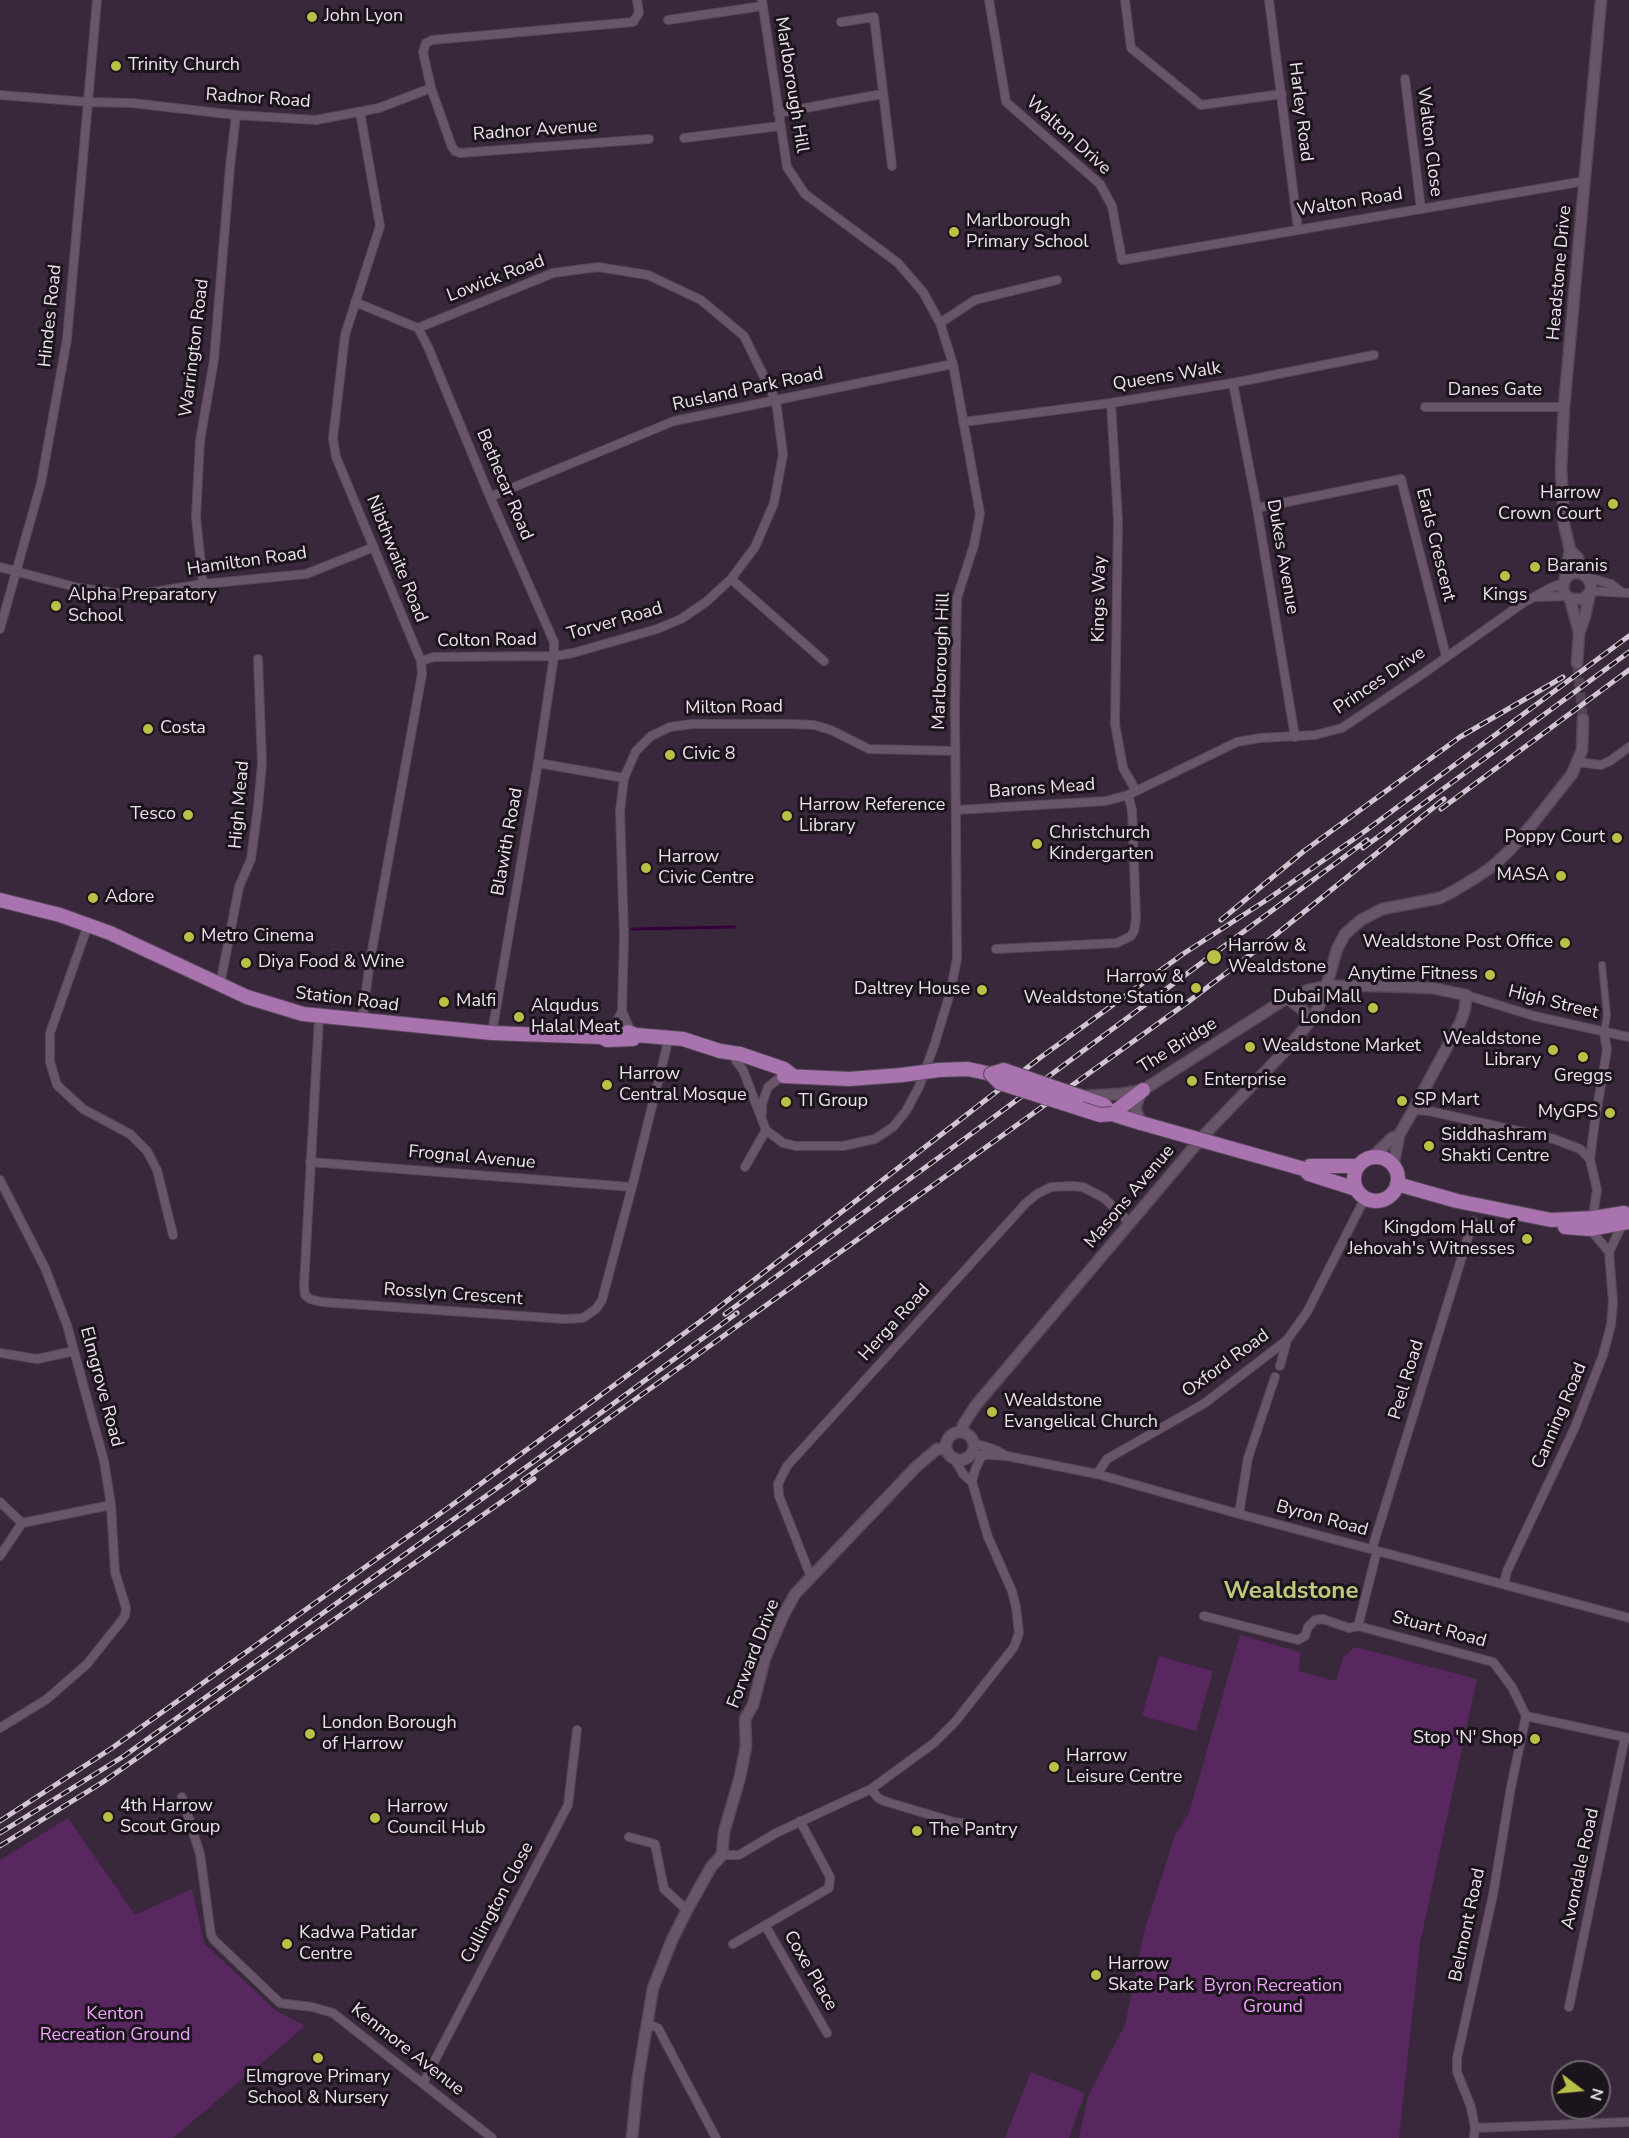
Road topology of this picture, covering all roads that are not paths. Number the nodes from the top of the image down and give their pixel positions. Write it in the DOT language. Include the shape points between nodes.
graph roads {
  1 [pos="97,0"];
  2 [pos="637,0"];
  3 [pos="989,0"];
  4 [pos="1125,0"];
  5 [pos="1269,0"];
  6 [pos="1601,0"];
  7 [pos="762,3"];
  8 [pos="668,20"];
  9 [pos="841,22"];
  10 [pos="1405,79"];
  11 [pos="431,88"];
  12 [pos="882,94"];
  13 [pos="1282,94"];
  14 [pos="0,95"];
  15 [pos="88,102"];
  16 [pos="360,112"];
  17 [pos="778,113"];
  18 [pos="236,115"];
  19 [pos="780,126"];
  20 [pos="684,138"];
  21 [pos="649,139"];
  22 [pos="892,166"];
  23 [pos="1585,181"];
  24 [pos="1421,209"];
  25 [pos="1298,229"];
  26 [pos="1122,260"];
  27 [pos="1056,280"];
  28 [pos="355,302"];
  29 [pos="940,323"];
  30 [pos="418,328"];
  31 [pos="1374,356"];
  32 [pos="952,364"];
  33 [pos="1233,383"];
  34 [pos="776,401"];
  35 [pos="1111,403"];
  36 [pos="1425,407"];
  37 [pos="1564,407"];
  38 [pos="963,422"];
  39 [pos="490,497"];
  40 [pos="1257,508"];
  41 [pos="374,547"];
  42 [pos="1570,550"];
  43 [pos="0,567"];
  44 [pos="15,572"];
  45 [pos="1585,575"];
  46 [pos="730,579"];
  47 [pos="1564,581"];
  48 [pos="203,584"];
  49 [pos="1590,592"];
  50 [pos="1624,592"];
  51 [pos="1537,597"];
  52 [pos="1568,598"];
  53 [pos="0,629"];
  54 [pos="1579,633"];
  55 [pos="554,656"];
  56 [pos="1446,656"];
  57 [pos="258,659"];
  58 [pos="420,661"];
  59 [pos="824,661"];
  60 [pos="1577,663"];
  61 [pos="1583,719"];
  62 [pos="1295,736"];
  63 [pos="1629,747"];
  64 [pos="955,751"];
  65 [pos="1578,762"];
  66 [pos="538,763"];
  67 [pos="624,778"];
  68 [pos="1132,793"];
  69 [pos="957,810"];
  70 [pos="0,900"];
  71 [pos="88,925"];
  72 [pos="996,949"];
  73 [pos="1602,965"];
  74 [pos="220,985"];
  75 [pos="1327,986"];
  76 [pos="1466,995"];
  77 [pos="1287,998"];
  78 [pos="622,1011"];
  79 [pos="318,1017"];
  80 [pos="362,1021"];
  81 [pos="1308,1023"];
  82 [pos="1604,1033"];
  83 [pos="492,1034"];
  84 [pos="634,1034"];
  85 [pos="607,1035"];
  86 [pos="668,1037"];
  87 [pos="1629,1037"];
  88 [pos="720,1051"];
  89 [pos="736,1061"];
  90 [pos="991,1074"];
  91 [pos="787,1076"];
  92 [pos="1136,1094"];
  93 [pos="1079,1096"];
  94 [pos="1413,1110"];
  95 [pos="1112,1114"];
  96 [pos="762,1117"];
  97 [pos="1142,1123"];
  98 [pos="766,1130"];
  99 [pos="1399,1135"];
  100 [pos="1371,1158"];
  101 [pos="1590,1159"];
  102 [pos="310,1162"];
  103 [pos="1358,1166"];
  104 [pos="745,1167"];
  105 [pos="1393,1167"];
  106 [pos="1320,1172"];
  107 [pos="0,1180"];
  108 [pos="1397,1184"];
  109 [pos="632,1187"];
  110 [pos="1360,1194"];
  111 [pos="1627,1220"];
  112 [pos="1473,1221"];
  113 [pos="1130,1222"];
  114 [pos="1595,1225"];
  115 [pos="173,1235"];
  116 [pos="1609,1252"];
  117 [pos="1287,1340"];
  118 [pos="74,1351"];
  119 [pos="0,1353"];
  120 [pos="1280,1366"];
  121 [pos="1275,1377"];
  122 [pos="961,1432"];
  123 [pos="946,1449"];
  124 [pos="976,1451"];
  125 [pos="1007,1456"];
  126 [pos="955,1460"];
  127 [pos="1097,1474"];
  128 [pos="972,1482"];
  129 [pos="0,1502"];
  130 [pos="111,1505"];
  131 [pos="1239,1514"];
  132 [pos="22,1523"];
  133 [pos="1375,1550"];
  134 [pos="0,1556"];
  135 [pos="811,1577"];
  136 [pos="1504,1584"];
  137 [pos="1204,1616"];
  138 [pos="1629,1618"];
  139 [pos="1358,1626"];
  140 [pos="1526,1716"];
  141 [pos="0,1728"];
  142 [pos="578,1730"];
  143 [pos="1627,1738"];
  144 [pos="871,1789"];
  145 [pos="182,1797"];
  146 [pos="800,1821"];
  147 [pos="966,1824"];
  148 [pos="629,1837"];
  149 [pos="722,1855"];
  150 [pos="687,1910"];
  151 [pos="765,1925"];
  152 [pos="733,1944"];
  153 [pos="1569,2007"];
  154 [pos="646,2023"];
  155 [pos="827,2033"];
  156 [pos="423,2083"];
  157 [pos="1629,2122"];
  158 [pos="1475,2128"];
  159 [pos="491,2138"];
  160 [pos="632,2138"];
  161 [pos="716,2138"];
  162 [pos="1474,2138"];
  1 -- 15 [label="street, Hindes Road"];
  2 -- 11 [label="street" via="639,14 633,22 432,40 423,52"];
  3 -- 26 [label="street, Walton Drive" via="1006,102 1100,184 1112,206"];
  4 -- 13 [label="street" via="1131,48 1202,105"];
  5 -- 13 [label="street, Harley Road"];
  6 -- 23 [label="street, Headstone Drive"];
  7 -- 8 [label="street"];
  7 -- 17 [label="street, Marlborough Hill"];
  9 -- 12 [label="street" via="874,17"];
  10 -- 24 [label="street, Walton Close"];
  11 -- 16 [label="street, Radnor Road"];
  11 -- 21 [label="street, Radnor Avenue" via="452,147 460,153"];
  12 -- 17 [label="street"];
  12 -- 22 [label="street"];
  13 -- 25 [label="street, Harley Road"];
  14 -- 15 [label="street, Radnor Road"];
  15 -- 18 [label="street, Radnor Road"];
  15 -- 44 [label="street, Hindes Road" via="67,339 41,483"];
  16 -- 18 [label="street, Radnor Road" via="316,120"];
  16 -- 28 [label="street, Nibthwaite Road" via="380,226"];
  17 -- 19 [label="street, Marlborough Hill"];
  18 -- 48 [label="street, Warrington Road" via="214,360 200,441 196,517"];
  19 -- 20 [label="street"];
  19 -- 29 [label="street, Marlborough Hill" via="787,167 805,194 898,263 923,292"];
  23 -- 24 [label="street, Walton Road"];
  23 -- 37 [label="street, Headstone Drive"];
  24 -- 25 [label="street, Walton Road"];
  25 -- 26 [label="street, Walton Road"];
  27 -- 29 [label="street" via="975,300"];
  28 -- 30 [label="street"];
  28 -- 41 [label="street, Nibthwaite Road" via="345,335 333,438 336,457"];
  29 -- 32 [label="street, Marlborough Hill"];
  30 -- 34 [label="street, Lowick Road" via="553,273 598,267 648,275 701,300 744,336"];
  30 -- 39 [label="street, Bethecar Road"];
  31 -- 33 [label="street, Queens Walk"];
  32 -- 34 [label="street, Rusland Park Road"];
  32 -- 38 [label="street, Marlborough Hill"];
  33 -- 35 [label="street, Queens Walk"];
  33 -- 40 [label="street, Dukes Avenue"];
  34 -- 39 [label="street, Rusland Park Road" via="674,421"];
  34 -- 46 [label="street, Torver Road" via="783,454 774,503 755,547"];
  35 -- 38 [label="street, Queens Walk"];
  35 -- 68 [label="street, Kings Way" via="1118,520 1115,724"];
  36 -- 37 [label="street, Danes Gate"];
  37 -- 42 [label="street, Headstone Drive" via="1561,468 1564,524"];
  38 -- 64 [label="street, Marlborough Hill" via="980,514 957,598"];
  39 -- 55 [label="street, Bethecar Road" via="554,642"];
  40 -- 56 [label="street, Earls Crescent" via="1401,479"];
  40 -- 62 [label="street, Dukes Avenue"];
  41 -- 48 [label="street, Hamilton Road" via="306,574"];
  41 -- 58 [label="street, Nibthwaite Road"];
  42 -- 45 [label="street, Headstone Drive"];
  42 -- 47 [label="street, Headstone Drive"];
  43 -- 44 [label="street, Hamilton Road"];
  44 -- 48 [label="street, Hamilton Road" via="79,588 133,595"];
  44 -- 53 [label="street, Hindes Road"];
  45 -- 47 [label="street" via="1575,573"];
  45 -- 49 [label="street" via="1591,584"];
  45 -- 50 [label="street"];
  46 -- 55 [label="street, Torver Road" via="681,619"];
  46 -- 59 [label="street"];
  47 -- 51 [label="street, Princes Drive"];
  47 -- 52 [label="street"];
  49 -- 50 [label="street"];
  49 -- 52 [label="street" via="1583,599"];
  49 -- 54 [label="street"];
  51 -- 52 [label="street, Princes Drive"];
  51 -- 56 [label="street, Princes Drive"];
  52 -- 54 [label="street"];
  54 -- 60 [label="street"];
  55 -- 58 [label="street, Colton Road" via="434,657"];
  55 -- 66 [label="street, Blawith Road"];
  56 -- 62 [label="street, Princes Drive" via="1342,728"];
  57 -- 74 [label="street, High Mead" via="262,763 258,807 251,859 239,887"];
  58 -- 80 [label="street, Nibthwaite Road" via="420,695"];
  61 -- 65 [label="street" via="1584,739"];
  62 -- 68 [label="street, Princes Drive" via="1237,742"];
  63 -- 65 [label="street" via="1600,765"];
  64 -- 67 [label="street, Milton Road" via="870,749 814,725 692,724 670,727 651,736 636,751"];
  64 -- 69 [label="street, Marlborough Hill"];
  65 -- 75 [label="street, Masons Avenue" via="1565,785 1510,850 1477,878 1440,897 1382,909 1352,927 1340,942"];
  66 -- 67 [label="street"];
  66 -- 83 [label="street, Blawith Road"];
  67 -- 78 [label="street, Milton Road" via="620,811"];
  68 -- 69 [label="street, Barons Mead" via="1106,801"];
  68 -- 72 [label="street, Kings Way" via="1136,919 1131,936 1117,943"];
  69 -- 98 [label="street, Marlborough Hill" via="957,958 934,1046 906,1112 875,1139 843,1146 796,1146 783,1143"];
  70 -- 71 [label="main road, Station Road"];
  71 -- 74 [label="main road, Station Road"];
  71 -- 115 [label="street" via="50,1033 50,1062 57,1085 83,1109 130,1134 147,1151 157,1170"];
  73 -- 82 [label="street"];
  74 -- 79 [label="main road, Station Road" via="287,1011"];
  75 -- 76 [label="street, High Street" via="1432,988"];
  75 -- 77 [label="street, The Bridge"];
  75 -- 81 [label="street, Masons Avenue"];
  76 -- 82 [label="street, High Street"];
  76 -- 94 [label="street" via="1461,1021"];
  77 -- 81 [label="street" via="1303,1010"];
  77 -- 92 [label="street, The Bridge"];
  78 -- 84 [label="street, Milton Road"];
  78 -- 85 [label="street, Milton Road"];
  79 -- 80 [label="main road, Station Road"];
  79 -- 102 [label="street, Rosslyn Crescent"];
  80 -- 83 [label="main road, Station Road"];
  81 -- 113 [label="street, Masons Avenue" via="1204,1134"];
  82 -- 87 [label="street, High Street"];
  82 -- 101 [label="street" via="1607,1050"];
  83 -- 85 [label="main road, Station Road"];
  84 -- 85 [label="main road, Station Road" via="633,1039 624,1040 607,1040"];
  84 -- 86 [label="main road, Station Road"];
  86 -- 88 [label="main road, Station Road"];
  86 -- 109 [label="street, Rosslyn Crescent"];
  88 -- 89 [label="main road, Station Road"];
  88 -- 91 [label="main road, Station Road" via="784,1069"];
  89 -- 91 [label="main road, Station Road"];
  89 -- 96 [label="street"];
  90 -- 91 [label="main road, bridge" via="968,1069 849,1079"];
  90 -- 93 [label="main road, The Bridge, bridge" via="1004,1070"];
  90 -- 95 [label="main road, bridge" via="1000,1083 1100,1115"];
  91 -- 96 [label="street" via="772,1083 764,1096"];
  92 -- 93 [label="street, The Bridge"];
  92 -- 95 [label="main road"];
  92 -- 97 [label="street"];
  93 -- 95 [label="main road" via="1104,1105"];
  94 -- 99 [label="street"];
  94 -- 101 [label="street" via="1554,1139 1580,1149"];
  95 -- 97 [label="main road"];
  96 -- 98 [label="street"];
  97 -- 106 [label="main road, bridge" via="1304,1169 1309,1174"];
  98 -- 104 [label="street"];
  99 -- 100 [label="street"];
  99 -- 105 [label="street"];
  100 -- 103 [label="main road"];
  100 -- 105 [label="main road" via="1384,1160"];
  101 -- 114 [label="street" via="1598,1190"];
  102 -- 109 [label="street, Frognal Avenue"];
  102 -- 109 [label="street, Rosslyn Crescent" via="305,1295 321,1302 357,1305 583,1318 602,1300"];
  103 -- 106 [label="main road"];
  103 -- 110 [label="main road" via="1354,1178"];
  105 -- 108 [label="main road"];
  106 -- 110 [label="main road"];
  107 -- 118 [label="street, Elmgrove Road" via="45,1268"];
  108 -- 110 [label="main road" via="1394,1191 1377,1201"];
  108 -- 114 [label="main road" via="1551,1220 1558,1227"];
  110 -- 117 [label="street" via="1307,1312"];
  111 -- 114 [label="main road"];
  111 -- 116 [label="street, Canning Road"];
  112 -- 133 [label="street, Peel Road"];
  113 -- 122 [label="street, Masons Avenue" via="976,1405"];
  113 -- 135 [label="street, Herga Road" via="1104,1198 1083,1187 1051,1187 1037,1194 787,1466 778,1484 779,1496"];
  114 -- 116 [label="street"];
  116 -- 136 [label="street, Canning Road" via="1612,1302 1606,1347 1579,1418"];
  117 -- 120 [label="street"];
  117 -- 127 [label="street, Oxford Road" via="1205,1403 1107,1459"];
  118 -- 119 [label="street" via="37,1359"];
  118 -- 130 [label="street, Elmgrove Road" via="104,1461"];
  121 -- 131 [label="street" via="1248,1458"];
  122 -- 123 [label="street" via="949,1437"];
  122 -- 124 [label="street" via="969,1435"];
  123 -- 126 [label="street"];
  123 -- 135 [label="street" via="937,1449 916,1467"];
  124 -- 125 [label="street, Byron Road"];
  124 -- 125 [label="street, Byron Road" via="996,1450"];
  124 -- 126 [label="street" via="964,1460"];
  124 -- 128 [label="street"];
  125 -- 127 [label="street, Byron Road"];
  126 -- 128 [label="street"];
  127 -- 131 [label="street, Byron Road"];
  128 -- 144 [label="street" via="988,1537 1014,1599 1019,1622 1017,1640 1008,1657 955,1722 934,1743"];
  129 -- 132 [label="street"];
  130 -- 132 [label="street"];
  130 -- 141 [label="street, Elmgrove Road" via="124,1616 87,1664 47,1699"];
  131 -- 133 [label="street, Byron Road"];
  132 -- 134 [label="street"];
  133 -- 136 [label="street, Byron Road"];
  133 -- 139 [label="street"];
  135 -- 149 [label="street, Forward Drive" via="795,1594 783,1616 745,1719 746,1746"];
  136 -- 138 [label="street, Byron Road"];
  137 -- 139 [label="street, Stuart Road" via="1298,1640 1315,1620 1349,1628"];
  139 -- 140 [label="street, Stuart Road" via="1493,1662 1512,1687"];
  140 -- 143 [label="street"];
  140 -- 158 [label="street, Belmont Road" via="1457,2058 1456,2072"];
  142 -- 156 [label="street, Cullington Close" via="568,1805"];
  143 -- 153 [label="street, Avondale Road"];
  144 -- 146 [label="street"];
  144 -- 147 [label="street" via="884,1801"];
  145 -- 156 [label="street, Kenmore Avenue" via="200,1854 214,1940 280,2003 333,2013"];
  146 -- 149 [label="street" via="739,1855"];
  146 -- 151 [label="street" via="830,1877 829,1888"];
  148 -- 150 [label="street" via="655,1844 664,1889"];
  149 -- 150 [label="street"];
  150 -- 154 [label="street" via="660,1967"];
  151 -- 152 [label="street"];
  151 -- 155 [label="street, Coxe Place"];
  154 -- 160 [label="street"];
  154 -- 161 [label="street" via="658,2028"];
  156 -- 159 [label="street, Kenmore Avenue"];
  157 -- 158 [label="street"];
  158 -- 162 [label="street, Belmont Road"];
}
